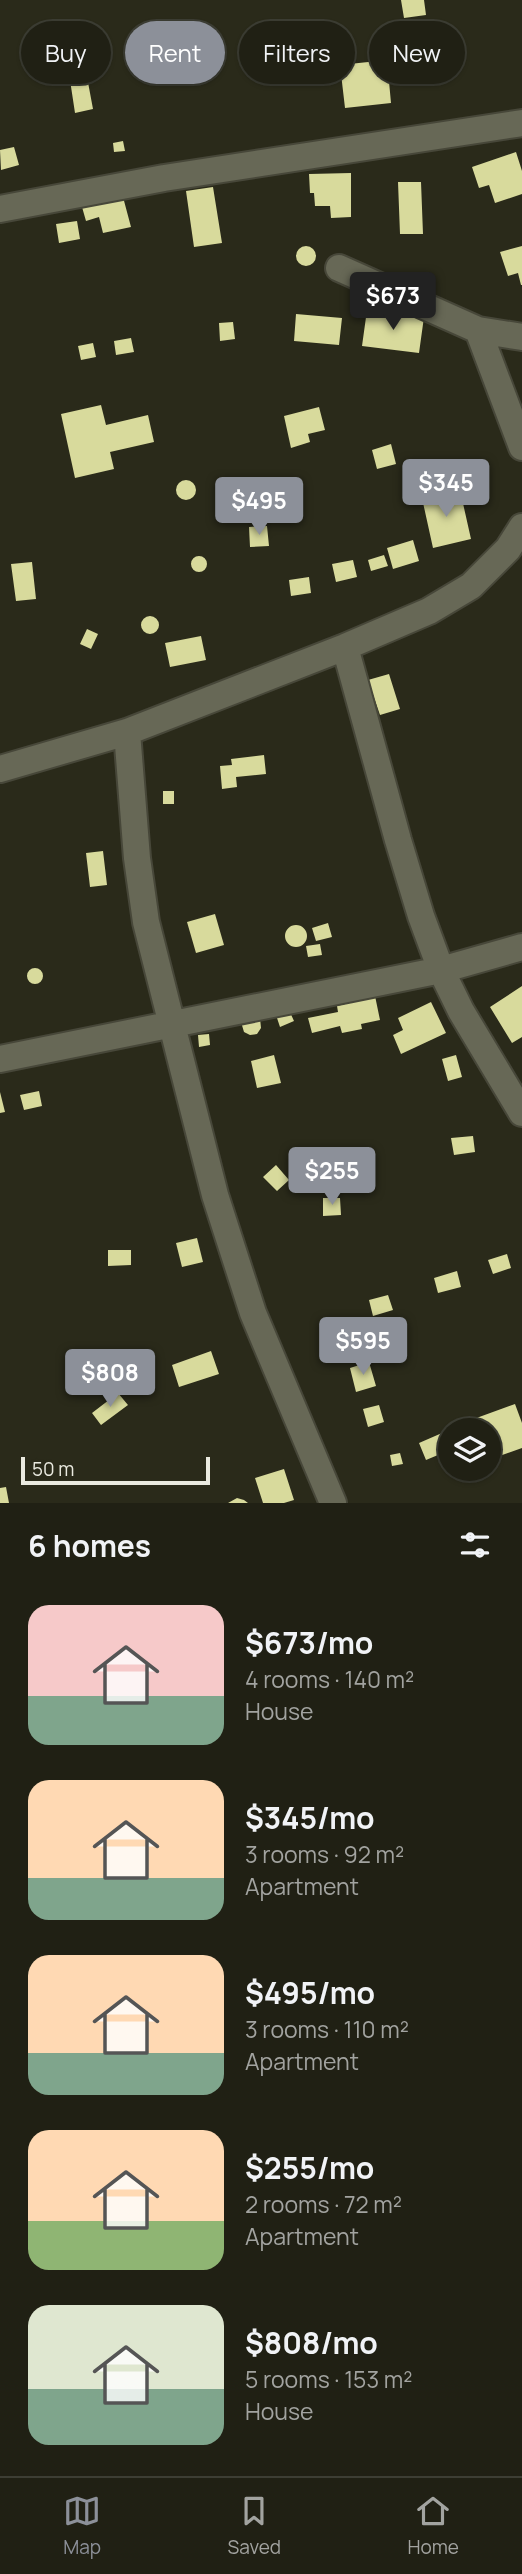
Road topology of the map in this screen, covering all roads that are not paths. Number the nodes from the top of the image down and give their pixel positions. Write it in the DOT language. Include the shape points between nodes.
graph roads {
  1 [pos="522,123"];
  2 [pos="0,209"];
  3 [pos="339,268"];
  4 [pos="478,330"];
  5 [pos="522,337"];
  6 [pos="522,447"];
  7 [pos="522,527"];
  8 [pos="345,647"];
  9 [pos="127,732"];
  10 [pos="0,769"];
  11 [pos="522,947"];
  12 [pos="441,970"];
  13 [pos="170,1024"];
  14 [pos="0,1059"];
  15 [pos="522,1113"];
  16 [pos="333,1503"];
  1 -- 2 [label="street" via="164,178"];
  3 -- 4 [label="street"];
  4 -- 5 [label="street"];
  4 -- 6 [label="street"];
  7 -- 8 [label="street" via="508,549 471,586 429,611"];
  8 -- 9 [label="street"];
  8 -- 12 [label="street" via="398,840"];
  9 -- 10 [label="street"];
  9 -- 13 [label="street" via="146,922"];
  11 -- 12 [label="street"];
  12 -- 13 [label="street"];
  12 -- 15 [label="street"];
  13 -- 14 [label="street"];
  13 -- 16 [label="street" via="215,1195 253,1313"];
}
